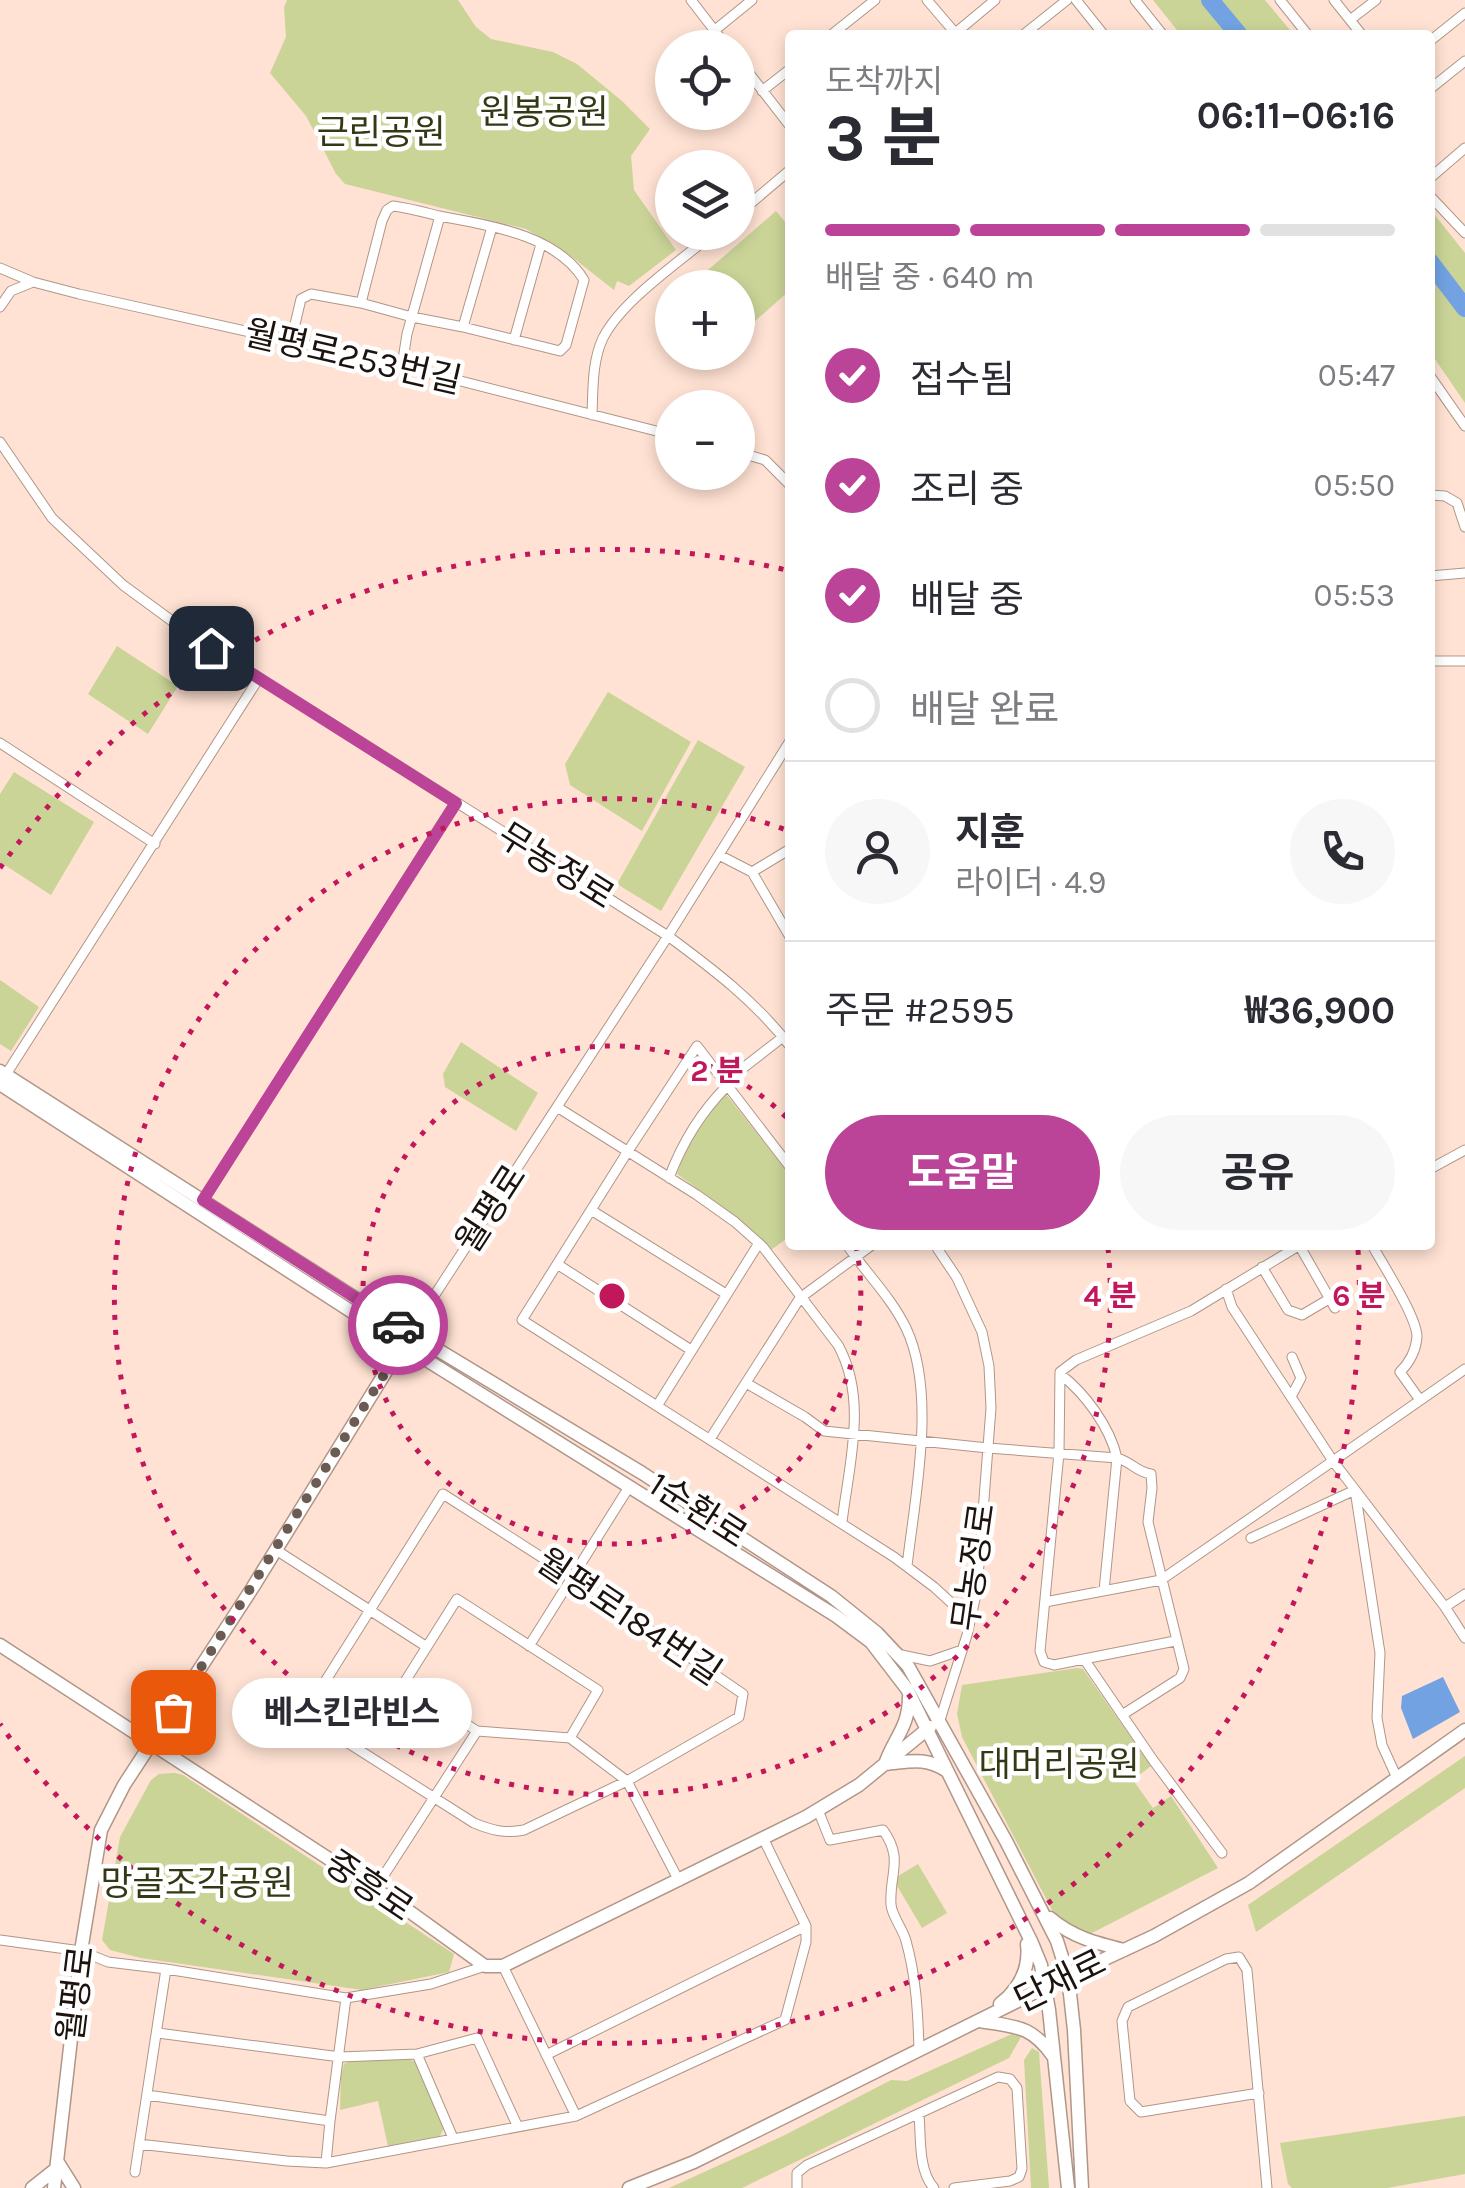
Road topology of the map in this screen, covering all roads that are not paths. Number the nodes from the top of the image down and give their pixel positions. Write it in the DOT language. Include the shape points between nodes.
graph roads {
  1 [pos="691,0"];
  2 [pos="752,0"];
  3 [pos="875,0"];
  4 [pos="927,0"];
  5 [pos="996,0"];
  6 [pos="1067,0"];
  7 [pos="1076,0"];
  8 [pos="1135,0"];
  9 [pos="1280,0"];
  10 [pos="1334,0"];
  11 [pos="1376,0"];
  12 [pos="1465,12"];
  13 [pos="1350,20"];
  14 [pos="715,30"];
  15 [pos="837,30"];
  16 [pos="952,30"];
  17 [pos="960,30"];
  18 [pos="1032,30"];
  19 [pos="1100,30"];
  20 [pos="1159,30"];
  21 [pos="1304,30"];
  22 [pos="1358,30"];
  23 [pos="1435,37"];
  24 [pos="1465,61"];
  25 [pos="785,72"];
  26 [pos="755,82"];
  27 [pos="1435,85"];
  28 [pos="762,91"];
  29 [pos="785,120"];
  30 [pos="1465,148"];
  31 [pos="785,174"];
  32 [pos="1435,174"];
  33 [pos="755,200"];
  34 [pos="1435,201"];
  35 [pos="440,216"];
  36 [pos="492,226"];
  37 [pos="1465,233"];
  38 [pos="541,244"];
  39 [pos="694,250"];
  40 [pos="0,268"];
  41 [pos="33,282"];
  42 [pos="361,303"];
  43 [pos="0,307"];
  44 [pos="412,317"];
  45 [pos="463,327"];
  46 [pos="514,340"];
  47 [pos="292,341"];
  48 [pos="402,366"];
  49 [pos="1435,386"];
  50 [pos="592,414"];
  51 [pos="1465,426"];
  52 [pos="655,431"];
  53 [pos="0,442"];
  54 [pos="755,457"];
  55 [pos="785,480"];
  56 [pos="1435,496"];
  57 [pos="1465,527"];
  58 [pos="1465,573"];
  59 [pos="1435,576"];
  60 [pos="1435,661"];
  61 [pos="1465,661"];
  62 [pos="259,678"];
  63 [pos="0,744"];
  64 [pos="785,749"];
  65 [pos="456,803"];
  66 [pos="155,844"];
  67 [pos="785,852"];
  68 [pos="718,855"];
  69 [pos="752,872"];
  70 [pos="785,928"];
  71 [pos="668,936"];
  72 [pos="782,1037"];
  73 [pos="785,1040"];
  74 [pos="1,1078"];
  75 [pos="726,1084"];
  76 [pos="557,1107"];
  77 [pos="1465,1150"];
  78 [pos="628,1151"];
  79 [pos="785,1161"];
  80 [pos="1435,1166"];
  81 [pos="670,1178"];
  82 [pos="203,1200"];
  83 [pos="591,1210"];
  84 [pos="759,1243"];
  85 [pos="850,1250"];
  86 [pos="866,1250"];
  87 [pos="938,1250"];
  88 [pos="1292,1250"];
  89 [pos="1303,1250"];
  90 [pos="1375,1250"];
  91 [pos="856,1258"];
  92 [pos="558,1264"];
  93 [pos="1262,1268"];
  94 [pos="1226,1289"];
  95 [pos="726,1294"];
  96 [pos="800,1298"];
  97 [pos="407,1339"];
  98 [pos="691,1350"];
  99 [pos="1292,1357"];
  100 [pos="1465,1370"];
  101 [pos="1060,1374"];
  102 [pos="746,1383"];
  103 [pos="1292,1394"];
  104 [pos="1420,1400"];
  105 [pos="657,1406"];
  106 [pos="852,1435"];
  107 [pos="710,1440"];
  108 [pos="920,1442"];
  109 [pos="988,1448"];
  110 [pos="1060,1453"];
  111 [pos="1117,1458"];
  112 [pos="1333,1462"];
  113 [pos="630,1487"];
  114 [pos="1356,1490"];
  115 [pos="842,1522"];
  116 [pos="1251,1538"];
  117 [pos="276,1550"];
  118 [pos="907,1566"];
  119 [pos="574,1578"];
  120 [pos="1161,1580"];
  121 [pos="1104,1591"];
  122 [pos="1465,1594"];
  123 [pos="1045,1602"];
  124 [pos="1445,1607"];
  125 [pos="370,1611"];
  126 [pos="970,1620"];
  127 [pos="1465,1638"];
  128 [pos="1176,1642"];
  129 [pos="0,1645"];
  130 [pos="530,1646"];
  131 [pos="427,1647"];
  132 [pos="962,1650"];
  133 [pos="897,1654"];
  134 [pos="1084,1659"];
  135 [pos="907,1690"];
  136 [pos="1122,1715"];
  137 [pos="940,1720"];
  138 [pos="477,1730"];
  139 [pos="927,1730"];
  140 [pos="1465,1730"];
  141 [pos="570,1738"];
  142 [pos="153,1744"];
  143 [pos="885,1764"];
  144 [pos="947,1771"];
  145 [pos="1397,1778"];
  146 [pos="627,1781"];
  147 [pos="432,1798"];
  148 [pos="818,1810"];
  149 [pos="764,1840"];
  150 [pos="1222,1853"];
  151 [pos="679,1881"];
  152 [pos="376,1890"];
  153 [pos="1043,1912"];
  154 [pos="806,1926"];
  155 [pos="1024,1926"];
  156 [pos="0,1940"];
  157 [pos="1124,1950"];
  158 [pos="81,1951"];
  159 [pos="485,1966"];
  160 [pos="502,1966"];
  161 [pos="166,1969"];
  162 [pos="1068,1976"];
  163 [pos="1045,1987"];
  164 [pos="346,1998"];
  165 [pos="978,2021"];
  166 [pos="158,2034"];
  167 [pos="920,2050"];
  168 [pos="416,2054"];
  169 [pos="546,2055"];
  170 [pos="340,2057"];
  171 [pos="1054,2057"];
  172 [pos="1259,2093"];
  173 [pos="147,2095"];
  174 [pos="919,2114"];
  175 [pos="576,2116"];
  176 [pos="330,2121"];
  177 [pos="517,2126"];
  178 [pos="453,2138"];
  179 [pos="140,2144"];
  180 [pos="326,2163"];
  181 [pos="56,2164"];
  182 [pos="135,2172"];
  183 [pos="32,2188"];
  184 [pos="54,2188"];
  185 [pos="74,2188"];
  186 [pos="629,2188"];
  187 [pos="797,2188"];
  188 [pos="934,2188"];
  189 [pos="954,2188"];
  190 [pos="1068,2188"];
  191 [pos="1082,2188"];
  192 [pos="1268,2188"];
  1 -- 14 [label="street"];
  2 -- 14 [label="street"];
  3 -- 15 [label="street"];
  4 -- 16 [label="street"];
  5 -- 17 [label="street"];
  6 -- 18 [label="street"];
  7 -- 19 [label="street"];
  8 -- 20 [label="street"];
  9 -- 21 [label="street"];
  10 -- 13 [label="street"];
  11 -- 13 [label="street"];
  12 -- 23 [label="street"];
  13 -- 22 [label="street"];
  24 -- 27 [label="street"];
  25 -- 28 [label="street"];
  26 -- 28 [label="street"];
  28 -- 29 [label="street"];
  30 -- 32 [label="street"];
  31 -- 33 [label="street"];
  34 -- 37 [label="street"];
  35 -- 36 [label="street"];
  35 -- 42 [label="street" via="387,210"];
  35 -- 44 [label="street"];
  36 -- 38 [label="street"];
  36 -- 45 [label="street"];
  38 -- 46 [label="street"];
  38 -- 46 [label="street" via="584,280 566,345 560,351"];
  39 -- 50 [label="street" via="619,314 602,340"];
  40 -- 41 [label="street"];
  41 -- 43 [label="street" via="10,291"];
  41 -- 47 [label="street, 월평로253번길"];
  42 -- 44 [label="street"];
  42 -- 47 [label="street" via="311,294 301,299"];
  44 -- 45 [label="street"];
  44 -- 48 [label="street"];
  45 -- 46 [label="street"];
  47 -- 48 [label="street, 월평로253번길"];
  48 -- 50 [label="street, 월평로253번길"];
  49 -- 51 [label="street"];
  50 -- 52 [label="street, 월평로253번길"];
  53 -- 62 [label="street, 무농정로" via="52,518 123,585"];
  54 -- 55 [label="street"];
  56 -- 57 [label="street" via="1457,503"];
  58 -- 59 [label="street"];
  60 -- 61 [label="street"];
  62 -- 65 [label="street, 무농정로"];
  62 -- 66 [label="street"];
  63 -- 66 [label="street"];
  64 -- 68 [label="street, 월평로"];
  65 -- 71 [label="street, 무농정로"];
  65 -- 82 [label="street"];
  66 -- 74 [label="street"];
  67 -- 69 [label="street"];
  68 -- 69 [label="street"];
  68 -- 71 [label="street, 월평로"];
  69 -- 70 [label="street"];
  71 -- 72 [label="street, 무농정로" via="726,978"];
  71 -- 76 [label="street, 월평로"];
  72 -- 73 [label="street, 무농정로"];
  72 -- 75 [label="street"];
  74 -- 82 [label="street, 1순환로"];
  74 -- 97 [label="street, 1순환로"];
  75 -- 78 [label="street" via="697,1046"];
  75 -- 79 [label="street"];
  75 -- 81 [label="street" via="692,1128"];
  76 -- 78 [label="street"];
  76 -- 97 [label="street, 월평로"];
  77 -- 80 [label="street"];
  78 -- 81 [label="street"];
  78 -- 83 [label="street"];
  81 -- 84 [label="street"];
  82 -- 97 [label="street, 1순환로"];
  83 -- 92 [label="street"];
  83 -- 95 [label="street"];
  84 -- 95 [label="street"];
  84 -- 96 [label="street"];
  85 -- 91 [label="street"];
  86 -- 91 [label="street"];
  87 -- 109 [label="street, 무농정로" via="982,1332 989,1366"];
  88 -- 93 [label="street"];
  89 -- 93 [label="street" via="1332,1303 1302,1315 1288,1310"];
  90 -- 104 [label="street" via="1415,1324 1412,1357 1400,1372"];
  91 -- 96 [label="street"];
  91 -- 108 [label="street" via="908,1334 922,1392"];
  92 -- 98 [label="street"];
  92 -- 105 [label="street" via="522,1320"];
  93 -- 94 [label="street"];
  94 -- 101 [label="street" via="1076,1360"];
  94 -- 103 [label="street"];
  95 -- 98 [label="street"];
  96 -- 102 [label="street"];
  96 -- 106 [label="street" via="847,1362 856,1410"];
  97 -- 113 [label="street, 1순환로"];
  97 -- 117 [label="street, 월평로"];
  97 -- 133 [label="street, 1순환로" via="642,1474 860,1617"];
  98 -- 105 [label="street"];
  99 -- 103 [label="street" via="1301,1378"];
  100 -- 104 [label="street"];
  101 -- 110 [label="street"];
  101 -- 111 [label="street" via="1113,1439"];
  102 -- 106 [label="street" via="824,1431"];
  102 -- 107 [label="street"];
  103 -- 112 [label="street"];
  104 -- 112 [label="street"];
  105 -- 107 [label="street"];
  106 -- 108 [label="street"];
  106 -- 115 [label="street"];
  107 -- 115 [label="street"];
  108 -- 109 [label="street"];
  108 -- 118 [label="street"];
  109 -- 110 [label="street"];
  109 -- 126 [label="street, 무농정로"];
  110 -- 111 [label="street"];
  110 -- 123 [label="street"];
  111 -- 120 [label="street" via="1152,1474 1148,1522"];
  111 -- 121 [label="street"];
  112 -- 114 [label="street"];
  112 -- 120 [label="street"];
  113 -- 119 [label="street"];
  113 -- 135 [label="street, 1순환로" via="858,1631"];
  114 -- 116 [label="street"];
  114 -- 124 [label="street"];
  114 -- 145 [label="street" via="1380,1654 1377,1718"];
  115 -- 118 [label="street"];
  117 -- 125 [label="street"];
  117 -- 142 [label="street, 월평로"];
  118 -- 126 [label="street"];
  119 -- 125 [label="street, 월평로184번길" via="443,1494"];
  119 -- 130 [label="street"];
  119 -- 146 [label="street, 월평로184번길" via="743,1694 739,1716"];
  120 -- 121 [label="street"];
  120 -- 128 [label="street"];
  121 -- 123 [label="street"];
  122 -- 124 [label="street"];
  123 -- 134 [label="street" via="1044,1662"];
  124 -- 127 [label="street"];
  125 -- 131 [label="street"];
  125 -- 147 [label="street, 월평로184번길" via="304,1714"];
  126 -- 132 [label="street, 무농정로"];
  128 -- 134 [label="street"];
  128 -- 136 [label="street" via="1180,1678"];
  129 -- 142 [label="street, 중흥로"];
  130 -- 131 [label="street" via="458,1599"];
  130 -- 141 [label="street" via="598,1690"];
  131 -- 138 [label="street" via="404,1684"];
  132 -- 133 [label="street" via="930,1661"];
  132 -- 137 [label="street, 무농정로"];
  133 -- 137 [label="street, 1순환로"];
  134 -- 136 [label="street"];
  135 -- 139 [label="street, 1순환로"];
  135 -- 143 [label="street" via="907,1720"];
  136 -- 150 [label="street"];
  137 -- 139 [label="street"];
  137 -- 153 [label="street, 1순환로"];
  138 -- 141 [label="street"];
  138 -- 147 [label="street"];
  139 -- 143 [label="street"];
  139 -- 144 [label="street, 1순환로"];
  140 -- 145 [label="street, 단재로"];
  141 -- 146 [label="street"];
  142 -- 152 [label="street, 중흥로"];
  142 -- 158 [label="street, 월평로" via="100,1830"];
  143 -- 144 [label="street" via="921,1760"];
  143 -- 148 [label="street"];
  144 -- 155 [label="street, 1순환로"];
  145 -- 157 [label="street, 단재로" via="1249,1883"];
  146 -- 147 [label="street, 월평로184번길" via="512,1833 492,1831"];
  146 -- 151 [label="street"];
  147 -- 152 [label="street"];
  148 -- 149 [label="street"];
  148 -- 167 [label="street" via="830,1840 882,1830 894,1850 891,1909 907,1944"];
  149 -- 151 [label="street"];
  149 -- 154 [label="street"];
  151 -- 160 [label="street"];
  152 -- 159 [label="street, 중흥로"];
  153 -- 157 [label="street" via="1066,1932"];
  153 -- 162 [label="street, 1순환로"];
  154 -- 169 [label="street"];
  154 -- 175 [label="street" via="785,2020"];
  155 -- 163 [label="street, 1순환로"];
  155 -- 165 [label="street" via="1028,1960 1022,1978"];
  156 -- 158 [label="street"];
  157 -- 162 [label="street, 단재로"];
  158 -- 161 [label="street" via="108,1962"];
  158 -- 181 [label="street, 월평로"];
  159 -- 160 [label="street"];
  159 -- 164 [label="street" via="431,1984"];
  160 -- 169 [label="street"];
  161 -- 164 [label="street"];
  161 -- 166 [label="street"];
  162 -- 163 [label="street, 단재로"];
  162 -- 191 [label="street, 1순환로"];
  163 -- 165 [label="street, 단재로"];
  163 -- 171 [label="street, 1순환로"];
  164 -- 170 [label="street"];
  165 -- 167 [label="street, 단재로"];
  165 -- 171 [label="street" via="1020,2028 1040,2038"];
  166 -- 170 [label="street"];
  166 -- 173 [label="street"];
  167 -- 186 [label="street, 단재로"];
  168 -- 170 [label="street"];
  168 -- 177 [label="street" via="477,2038"];
  168 -- 178 [label="street"];
  169 -- 175 [label="street"];
  170 -- 176 [label="street"];
  171 -- 190 [label="street, 1순환로"];
  172 -- 172 [label="street" via="1247,1970 1238,1958 1128,2007 1122,2021 1130,2101 1141,2112"];
  172 -- 192 [label="street"];
  173 -- 176 [label="street"];
  173 -- 179 [label="street"];
  174 -- 187 [label="street" via="807,2165 798,2173"];
  174 -- 188 [label="street" via="924,2172"];
  174 -- 189 [label="street" via="998,2076 1016,2088 1019,2177"];
  175 -- 177 [label="street"];
  176 -- 180 [label="street"];
  177 -- 178 [label="street"];
  178 -- 180 [label="street"];
  179 -- 180 [label="street"];
  179 -- 182 [label="street"];
  181 -- 183 [label="street"];
  181 -- 184 [label="street, 월평로"];
  181 -- 185 [label="street"];
}
